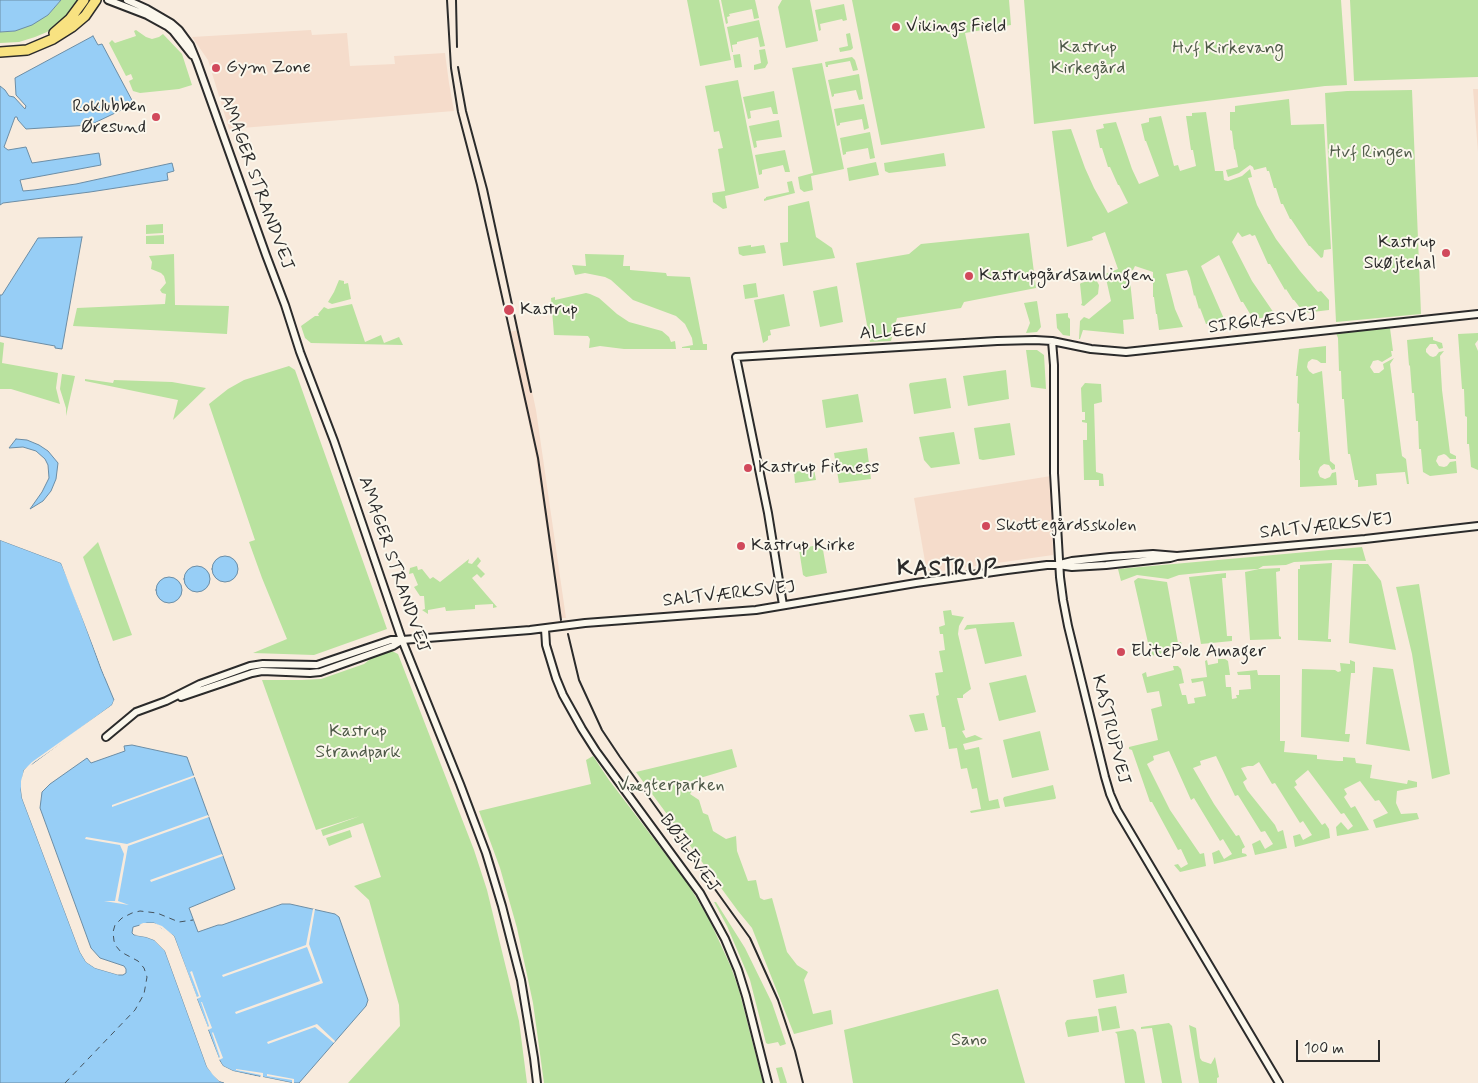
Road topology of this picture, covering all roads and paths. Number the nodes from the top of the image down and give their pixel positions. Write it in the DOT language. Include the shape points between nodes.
graph roads {
  1 [pos="84,0"];
  2 [pos="96,0"];
  3 [pos="108,0"];
  4 [pos="127,0"];
  5 [pos="0,47"];
  6 [pos="0,52"];
  7 [pos="197,62"];
  8 [pos="1478,314"];
  9 [pos="1052,341"];
  10 [pos="1478,526"];
  11 [pos="1058,565"];
  12 [pos="783,605"];
  13 [pos="545,629"];
  14 [pos="402,640"];
  15 [pos="106,737"];
  16 [pos="536,1083"];
  17 [pos="768,1083"];
  18 [pos="1279,1083"];
  1 -- 5 [label="highway" via="63,26 48,37 23,45"];
  2 -- 6 [label="highway" via="85,16 54,40 27,50"];
  3 -- 7 [label="street, AMAGER STRANDVEJ" via="147,14 167,26"];
  4 -- 7 [label="street, AMAGER STRANDVEJ" via="172,23 190,45"];
  7 -- 14 [label="street, AMAGER STRANDVEJ"];
  8 -- 9 [label="street, SIRGRÆSVEJ" via="1126,352 1091,350"];
  9 -- 11 [label="street, KASTRUPVEJ"];
  9 -- 12 [label="street, ALLEEN" via="997,341 736,357"];
  10 -- 11 [label="street, SALTVÆRKSVEJ" via="1106,565"];
  11 -- 12 [label="street, SALTVÆRKSVEJ" via="1025,567"];
  11 -- 18 [label="street, KASTRUPVEJ" via="1068,626 1110,794"];
  12 -- 13 [label="street, SALTVÆRKSVEJ"];
  13 -- 14 [label="street, SALTVÆRKSVEJ"];
  13 -- 17 [label="street, BØJLEVEJ" via="546,645 556,678 575,716 596,751 700,893 726,939 746,996"];
  14 -- 15 [label="street" via="391,640 317,665 250,666 136,712"];
  14 -- 16 [label="street, AMAGER STRANDVEJ" via="460,784 502,906 521,980"];
}
